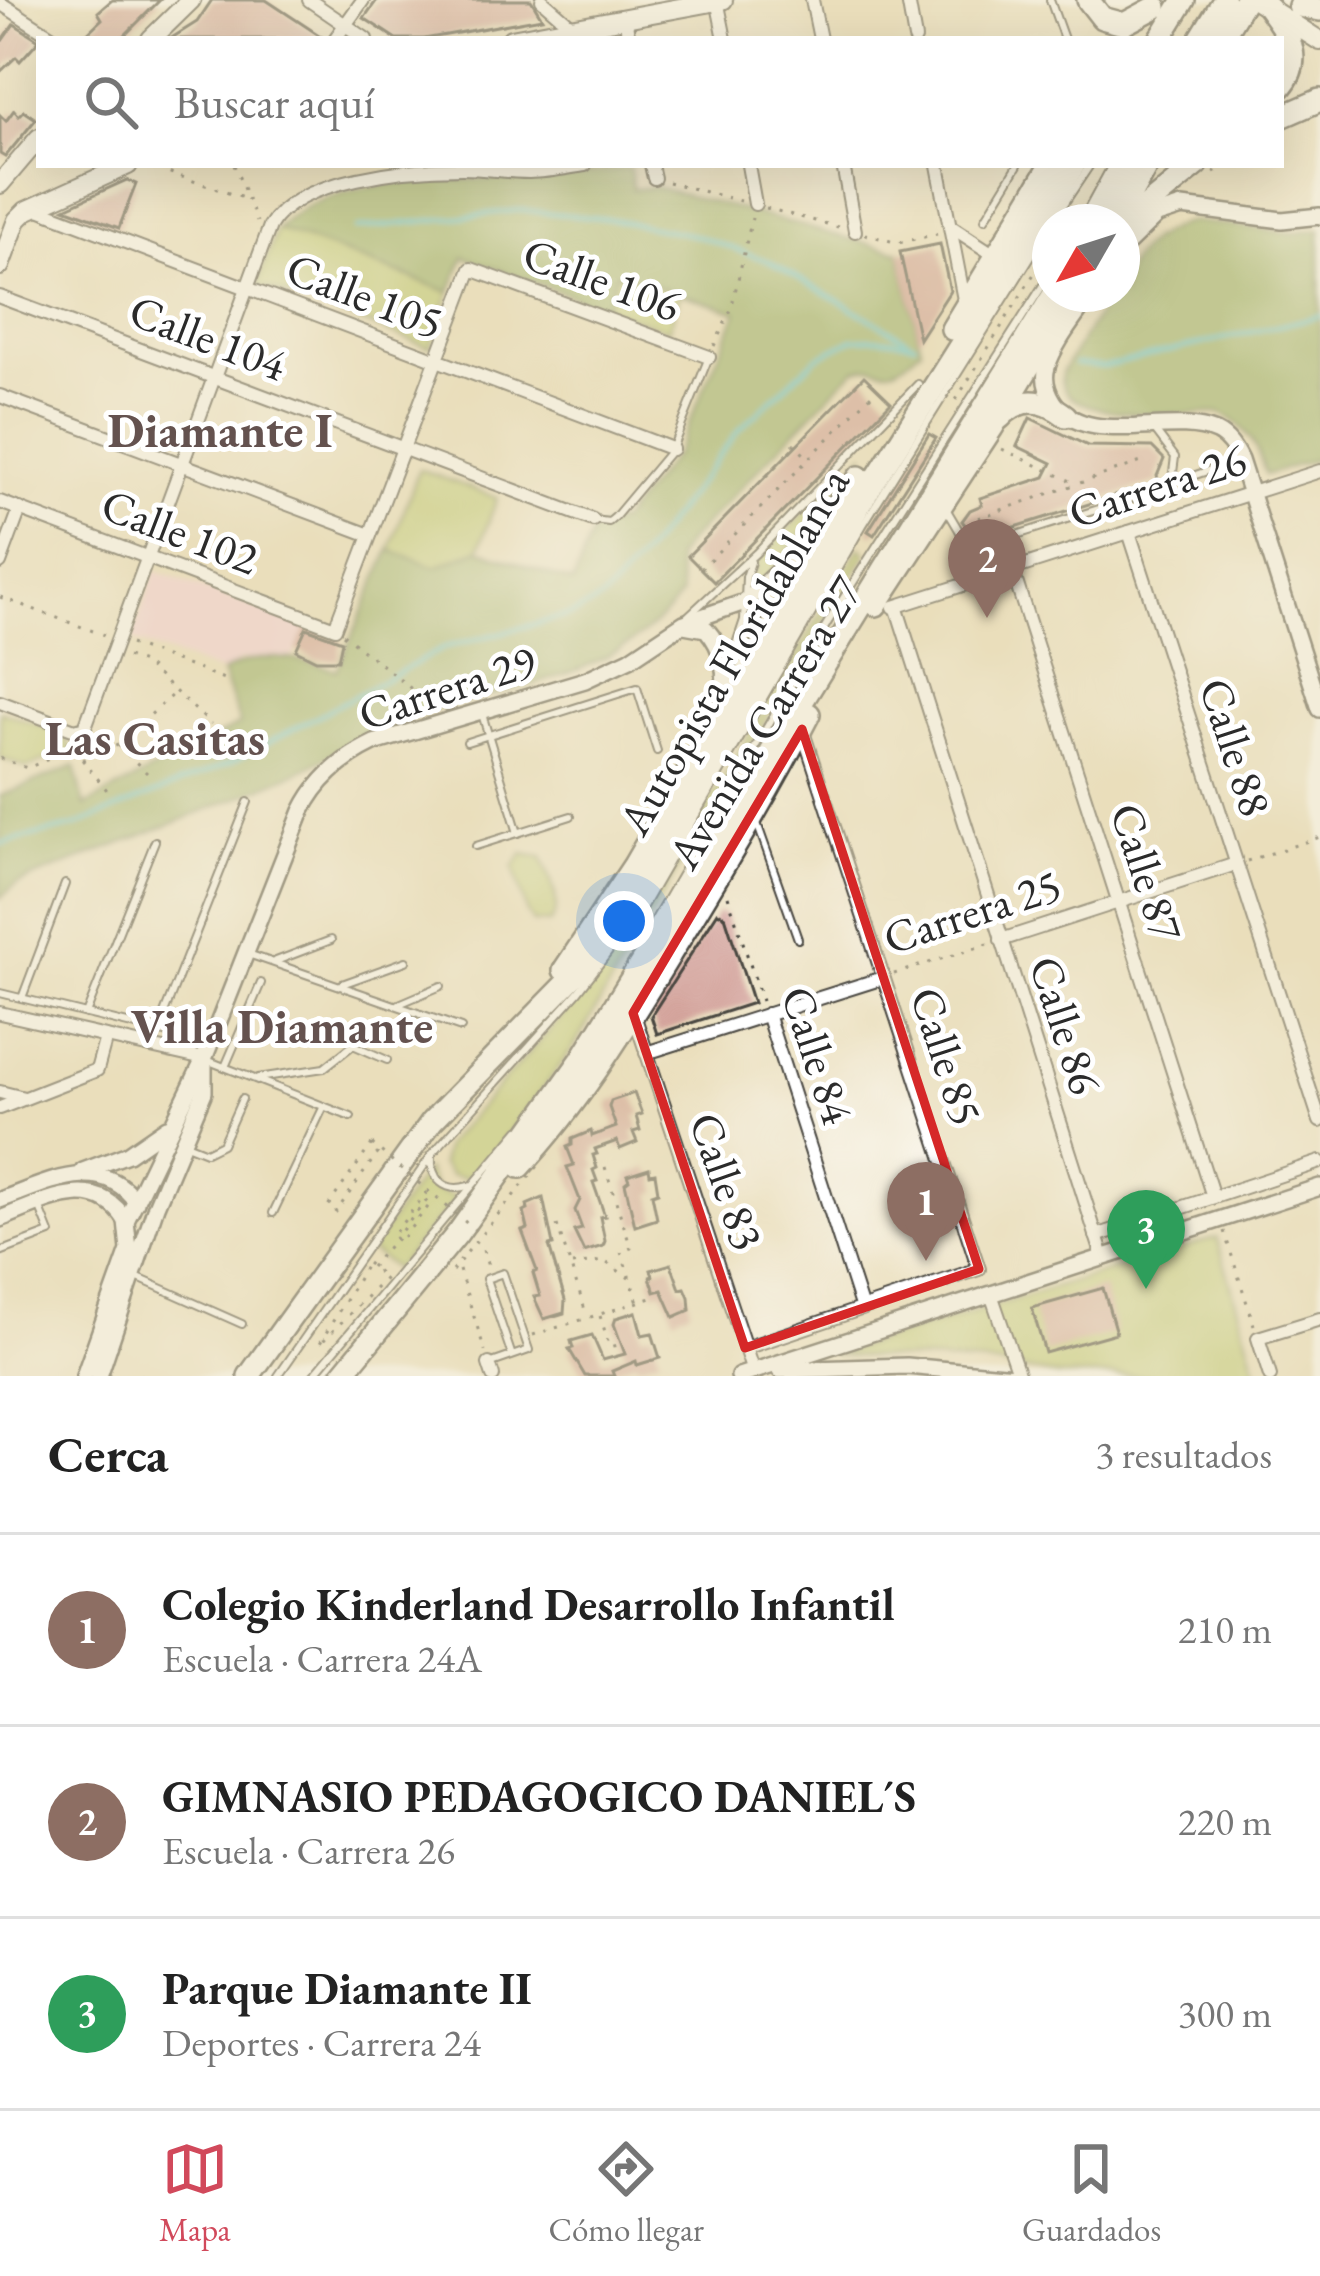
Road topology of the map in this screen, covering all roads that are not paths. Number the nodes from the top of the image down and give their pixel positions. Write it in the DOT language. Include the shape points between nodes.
graph roads {
  1 [pos="191,0"];
  2 [pos="310,0"];
  3 [pos="363,0"];
  4 [pos="542,0"];
  5 [pos="719,0"];
  6 [pos="812,0"];
  7 [pos="908,0"];
  8 [pos="1050,0"];
  9 [pos="1088,0"];
  10 [pos="1184,0"];
  11 [pos="1196,0"];
  12 [pos="1212,0"];
  13 [pos="1225,0"];
  14 [pos="1245,0"];
  15 [pos="0,3"];
  16 [pos="1158,3"];
  17 [pos="562,5"];
  18 [pos="1286,5"];
  19 [pos="625,18"];
  20 [pos="1320,20"];
  21 [pos="346,26"];
  22 [pos="574,28"];
  23 [pos="51,36"];
  24 [pos="154,36"];
  25 [pos="338,36"];
  26 [pos="361,36"];
  27 [pos="528,36"];
  28 [pos="628,36"];
  29 [pos="724,36"];
  30 [pos="819,36"];
  31 [pos="914,36"];
  32 [pos="1063,36"];
  33 [pos="1136,36"];
  34 [pos="1162,36"];
  35 [pos="1173,36"];
  36 [pos="1190,36"];
  37 [pos="1202,36"];
  38 [pos="1223,36"];
  39 [pos="1320,40"];
  40 [pos="1284,83"];
  41 [pos="1320,100"];
  42 [pos="1284,116"];
  43 [pos="36,142"];
  44 [pos="121,168"];
  45 [pos="452,168"];
  46 [pos="476,168"];
  47 [pos="560,168"];
  48 [pos="749,168"];
  49 [pos="844,168"];
  50 [pos="939,168"];
  51 [pos="1016,168"];
  52 [pos="1049,168"];
  53 [pos="1072,168"];
  54 [pos="1088,168"];
  55 [pos="1110,168"];
  56 [pos="1123,168"];
  57 [pos="1146,168"];
  58 [pos="1193,168"];
  59 [pos="0,184"];
  60 [pos="1064,204"];
  61 [pos="1091,204"];
  62 [pos="1105,204"];
  63 [pos="1128,204"];
  64 [pos="755,205"];
  65 [pos="33,207"];
  66 [pos="1140,208"];
  67 [pos="1320,216"];
  68 [pos="985,219"];
  69 [pos="950,229"];
  70 [pos="855,231"];
  71 [pos="1140,232"];
  72 [pos="1032,254"];
  73 [pos="996,256"];
  74 [pos="0,266"];
  75 [pos="247,289"];
  76 [pos="0,297"];
  77 [pos="1032,302"];
  78 [pos="965,308"];
  79 [pos="1043,312"];
  80 [pos="1064,312"];
  81 [pos="1080,312"];
  82 [pos="709,357"];
  83 [pos="436,361"];
  84 [pos="214,378"];
  85 [pos="918,384"];
  86 [pos="0,396"];
  87 [pos="1066,416"];
  88 [pos="1148,426"];
  89 [pos="997,439"];
  90 [pos="403,448"];
  91 [pos="672,449"];
  92 [pos="870,460"];
  93 [pos="1240,460"];
  94 [pos="183,465"];
  95 [pos="1320,471"];
  96 [pos="1184,479"];
  97 [pos="1250,494"];
  98 [pos="0,502"];
  99 [pos="945,502"];
  100 [pos="20,509"];
  101 [pos="593,520"];
  102 [pos="1129,532"];
  103 [pos="370,535"];
  104 [pos="756,553"];
  105 [pos="149,558"];
  106 [pos="0,562"];
  107 [pos="1012,569"];
  108 [pos="745,602"];
  109 [pos="889,603"];
  110 [pos="676,627"];
  111 [pos="725,680"];
  112 [pos="0,702"];
  113 [pos="481,710"];
  114 [pos="1320,710"];
  115 [pos="719,720"];
  116 [pos="802,729"];
  117 [pos="489,735"];
  118 [pos="467,742"];
  119 [pos="657,751"];
  120 [pos="248,802"];
  121 [pos="754,814"];
  122 [pos="571,816"];
  123 [pos="518,833"];
  124 [pos="155,841"];
  125 [pos="476,846"];
  126 [pos="1236,864"];
  127 [pos="65,884"];
  128 [pos="1119,902"];
  129 [pos="798,939"];
  130 [pos="331,940"];
  131 [pos="1001,940"];
  132 [pos="244,952"];
  133 [pos="406,961"];
  134 [pos="272,962"];
  135 [pos="883,977"];
  136 [pos="261,983"];
  137 [pos="339,986"];
  138 [pos="441,986"];
  139 [pos="0,993"];
  140 [pos="22,998"];
  141 [pos="396,1005"];
  142 [pos="0,1013"];
  143 [pos="633,1013"];
  144 [pos="86,1014"];
  145 [pos="534,1014"];
  146 [pos="767,1015"];
  147 [pos="461,1028"];
  148 [pos="157,1031"];
  149 [pos="106,1037"];
  150 [pos="206,1052"];
  151 [pos="646,1053"];
  152 [pos="387,1060"];
  153 [pos="225,1067"];
  154 [pos="254,1079"];
  155 [pos="0,1092"];
  156 [pos="26,1098"];
  157 [pos="242,1099"];
  158 [pos="323,1106"];
  159 [pos="0,1108"];
  160 [pos="351,1117"];
  161 [pos="1320,1120"];
  162 [pos="174,1122"];
  163 [pos="183,1143"];
  164 [pos="433,1153"];
  165 [pos="1320,1162"];
  166 [pos="71,1175"];
  167 [pos="476,1182"];
  168 [pos="1320,1187"];
  169 [pos="1213,1197"];
  170 [pos="134,1200"];
  171 [pos="0,1201"];
  172 [pos="38,1204"];
  173 [pos="273,1213"];
  174 [pos="0,1219"];
  175 [pos="126,1221"];
  176 [pos="470,1234"];
  177 [pos="1096,1236"];
  178 [pos="143,1246"];
  179 [pos="0,1252"];
  180 [pos="1103,1258"];
  181 [pos="134,1276"];
  182 [pos="991,1294"];
  183 [pos="862,1309"];
  184 [pos="1320,1319"];
  185 [pos="242,1324"];
  186 [pos="745,1348"];
  187 [pos="826,1348"];
  188 [pos="512,1356"];
  189 [pos="831,1367"];
  190 [pos="491,1370"];
  191 [pos="746,1374"];
  192 [pos="84,1376"];
  193 [pos="99,1376"];
  194 [pos="249,1376"];
  195 [pos="278,1376"];
  196 [pos="313,1376"];
  197 [pos="341,1376"];
  198 [pos="1016,1376"];
  199 [pos="1270,1376"];
  1 -- 24 [label="main road"];
  2 -- 21 [label="street"];
  3 -- 21 [label="street"];
  4 -- 17 [label="street"];
  5 -- 19 [label="main road"];
  5 -- 29 [label="street"];
  6 -- 30 [label="street"];
  7 -- 31 [label="street"];
  8 -- 32 [label="lane"];
  9 -- 16 [label="highway" via="1102,18 1124,24"];
  10 -- 34 [label="highway"];
  11 -- 35 [label="lane"];
  12 -- 36 [label="lane"];
  13 -- 37 [label="highway"];
  14 -- 38 [label="highway"];
  15 -- 23 [label="street"];
  16 -- 33 [label="highway"];
  17 -- 22 [label="street"];
  18 -- 20 [label="main road"];
  18 -- 39 [label="main road"];
  18 -- 40 [label="highway" via="1293,48"];
  19 -- 22 [label="main road"];
  19 -- 28 [label="street"];
  21 -- 25 [label="street"];
  21 -- 26 [label="street"];
  22 -- 27 [label="main road"];
  41 -- 42 [label="highway"];
  43 -- 59 [label="main road"];
  44 -- 65 [label="main road"];
  45 -- 75 [label="street" via="386,174 300,198 276,215"];
  46 -- 47 [label="street"];
  48 -- 64 [label="street"];
  49 -- 70 [label="street"];
  50 -- 69 [label="street"];
  51 -- 68 [label="lane"];
  52 -- 73 [label="highway, Avenida Carrera 27"];
  53 -- 145 [label="highway, Autopista Floridablanca" via="860,504 653,869 596,951"];
  54 -- 60 [label="lane"];
  55 -- 61 [label="lane"];
  56 -- 62 [label="highway"];
  57 -- 63 [label="highway"];
  58 -- 66 [label="highway"];
  65 -- 74 [label="main road" via="17,220"];
  65 -- 75 [label="street, Calle 105"];
  67 -- 71 [label="street" via="1282,220 1181,207"];
  69 -- 73 [label="street"];
  69 -- 78 [label="street"];
  72 -- 164 [label="lane" via="863,525 641,910"];
  73 -- 78 [label="highway, Avenida Carrera 27"];
  75 -- 83 [label="street, Calle 105"];
  75 -- 84 [label="street"];
  76 -- 84 [label="street, Calle 104"];
  77 -- 167 [label="lane" via="816,642 596,1019"];
  78 -- 85 [label="highway, Avenida Carrera 27"];
  79 -- 176 [label="highway, Autopista Floridablanca"];
  80 -- 89 [label="highway, Avenida Carrera 27"];
  81 -- 87 [label="street" via="1046,374"];
  82 -- 83 [label="street, Calle 106" via="471,269"];
  82 -- 91 [label="lane"];
  83 -- 90 [label="street"];
  83 -- 91 [label="street, Calle 105"];
  84 -- 90 [label="street, Calle 104"];
  84 -- 94 [label="street"];
  85 -- 92 [label="highway, Avenida Carrera 27"];
  85 -- 104 [label="lane"];
  86 -- 94 [label="street"];
  87 -- 88 [label="street" via="1095,426"];
  87 -- 89 [label="highway" via="1028,401 1009,409"];
  88 -- 93 [label="street" via="1217,433"];
  88 -- 99 [label="lane" via="1175,457 1162,489 985,545 963,537"];
  89 -- 99 [label="highway, Avenida Carrera 27"];
  90 -- 101 [label="street, Calle 104"];
  90 -- 103 [label="street"];
  91 -- 101 [label="lane" via="615,517"];
  92 -- 108 [label="street, Carrera 29"];
  92 -- 115 [label="highway, Avenida Carrera 27"];
  93 -- 96 [label="lane"];
  93 -- 97 [label="street"];
  94 -- 103 [label="street"];
  94 -- 105 [label="street"];
  95 -- 97 [label="street, Carrera 26"];
  97 -- 102 [label="street, Carrera 26"];
  97 -- 114 [label="street"];
  98 -- 100 [label="street, Calle 102"];
  99 -- 109 [label="highway, Avenida Carrera 27"];
  100 -- 105 [label="street, Calle 102"];
  100 -- 106 [label="street"];
  102 -- 107 [label="street, Carrera 26"];
  102 -- 126 [label="street, Calle 88"];
  103 -- 105 [label="street, Calle 102" via="335,628"];
  104 -- 108 [label="lane"];
  104 -- 110 [label="lane"];
  105 -- 112 [label="street" via="82,730"];
  107 -- 109 [label="street, Carrera 26"];
  107 -- 128 [label="street, Calle 87"];
  108 -- 110 [label="street, Carrera 29"];
  108 -- 111 [label="lane"];
  109 -- 116 [label="highway, Avenida Carrera 27"];
  109 -- 131 [label="street, Calle 86"];
  110 -- 111 [label="street" via="699,625 712,635"];
  110 -- 113 [label="street, Carrera 29" via="595,676"];
  111 -- 115 [label="street"];
  113 -- 117 [label="lane"];
  113 -- 132 [label="street, Carrera 29" via="374,743 319,784"];
  115 -- 145 [label="highway, Avenida Carrera 27"];
  116 -- 121 [label="highway, Avenida Carrera 27"];
  116 -- 135 [label="street, Calle 85"];
  117 -- 118 [label="lane"];
  117 -- 119 [label="lane" via="637,688"];
  117 -- 123 [label="lane"];
  120 -- 148 [label="lane"];
  121 -- 129 [label="lane"];
  121 -- 143 [label="highway, Avenida Carrera 27"];
  122 -- 123 [label="lane"];
  123 -- 125 [label="lane"];
  124 -- 144 [label="lane"];
  126 -- 128 [label="street, Carrera 25"];
  126 -- 161 [label="street, Calle 88"];
  127 -- 140 [label="lane"];
  128 -- 131 [label="street, Carrera 25"];
  128 -- 169 [label="street, Calle 87"];
  130 -- 134 [label="lane"];
  131 -- 177 [label="street, Calle 86"];
  132 -- 134 [label="lane"];
  132 -- 150 [label="street, Carrera 29"];
  133 -- 137 [label="lane"];
  134 -- 137 [label="lane"];
  135 -- 146 [label="street, Carrera 25"];
  135 -- 183 [label="street, Calle 85" via="979,1270"];
  136 -- 153 [label="lane"];
  137 -- 141 [label="lane"];
  138 -- 141 [label="lane"];
  139 -- 140 [label="lane"];
  140 -- 144 [label="lane"];
  141 -- 147 [label="lane"];
  142 -- 149 [label="street"];
  143 -- 151 [label="street, Calle 83"];
  143 -- 176 [label="highway, Avenida Carrera 27"];
  144 -- 148 [label="lane"];
  145 -- 194 [label="highway, Autopista Floridablanca" via="424,1131"];
  146 -- 151 [label="street, Carrera 25"];
  146 -- 183 [label="street, Calle 84"];
  148 -- 150 [label="lane"];
  149 -- 150 [label="street"];
  149 -- 156 [label="street" via="97,1070"];
  150 -- 153 [label="lane"];
  150 -- 162 [label="street, Carrera 29"];
  150 -- 163 [label="street, Carrera 29" via="204,1092"];
  151 -- 186 [label="street, Calle 83"];
  152 -- 154 [label="lane" via="353,1045 324,1068"];
  153 -- 154 [label="lane"];
  154 -- 158 [label="lane"];
  155 -- 156 [label="street"];
  156 -- 159 [label="street"];
  157 -- 163 [label="lane" via="222,1144 206,1152"];
  158 -- 160 [label="lane"];
  158 -- 173 [label="lane"];
  162 -- 166 [label="street" via="128,1154"];
  162 -- 170 [label="street, Carrera 29"];
  163 -- 178 [label="street, Carrera 29"];
  164 -- 167 [label="lane" via="432,1172 442,1185"];
  164 -- 195 [label="lane"];
  165 -- 169 [label="street"];
  166 -- 170 [label="street" via="107,1177"];
  166 -- 171 [label="street"];
  167 -- 196 [label="lane"];
  168 -- 180 [label="street"];
  169 -- 177 [label="street"];
  170 -- 175 [label="street, Carrera 29"];
  170 -- 178 [label="street"];
  172 -- 174 [label="street"];
  172 -- 175 [label="street" via="91,1193"];
  172 -- 179 [label="lane" via="50,1233"];
  175 -- 192 [label="street, Carrera 29" via="129,1250"];
  176 -- 197 [label="highway, Autopista Floridablanca"];
  177 -- 180 [label="street, Calle 86"];
  178 -- 181 [label="street, Carrera 29"];
  180 -- 182 [label="street"];
  181 -- 185 [label="lane"];
  181 -- 193 [label="street, Carrera 29"];
  182 -- 187 [label="street"];
  182 -- 198 [label="street"];
  183 -- 186 [label="street"];
  184 -- 199 [label="street" via="1258,1338"];
  186 -- 191 [label="street, Calle 83"];
  187 -- 189 [label="street"];
  187 -- 191 [label="street"];
  188 -- 188 [label="lane" via="486,1279 503,1274 529,1350"];
  188 -- 190 [label="lane"];
  189 -- 191 [label="street"];
  189 -- 198 [label="street"];
}
